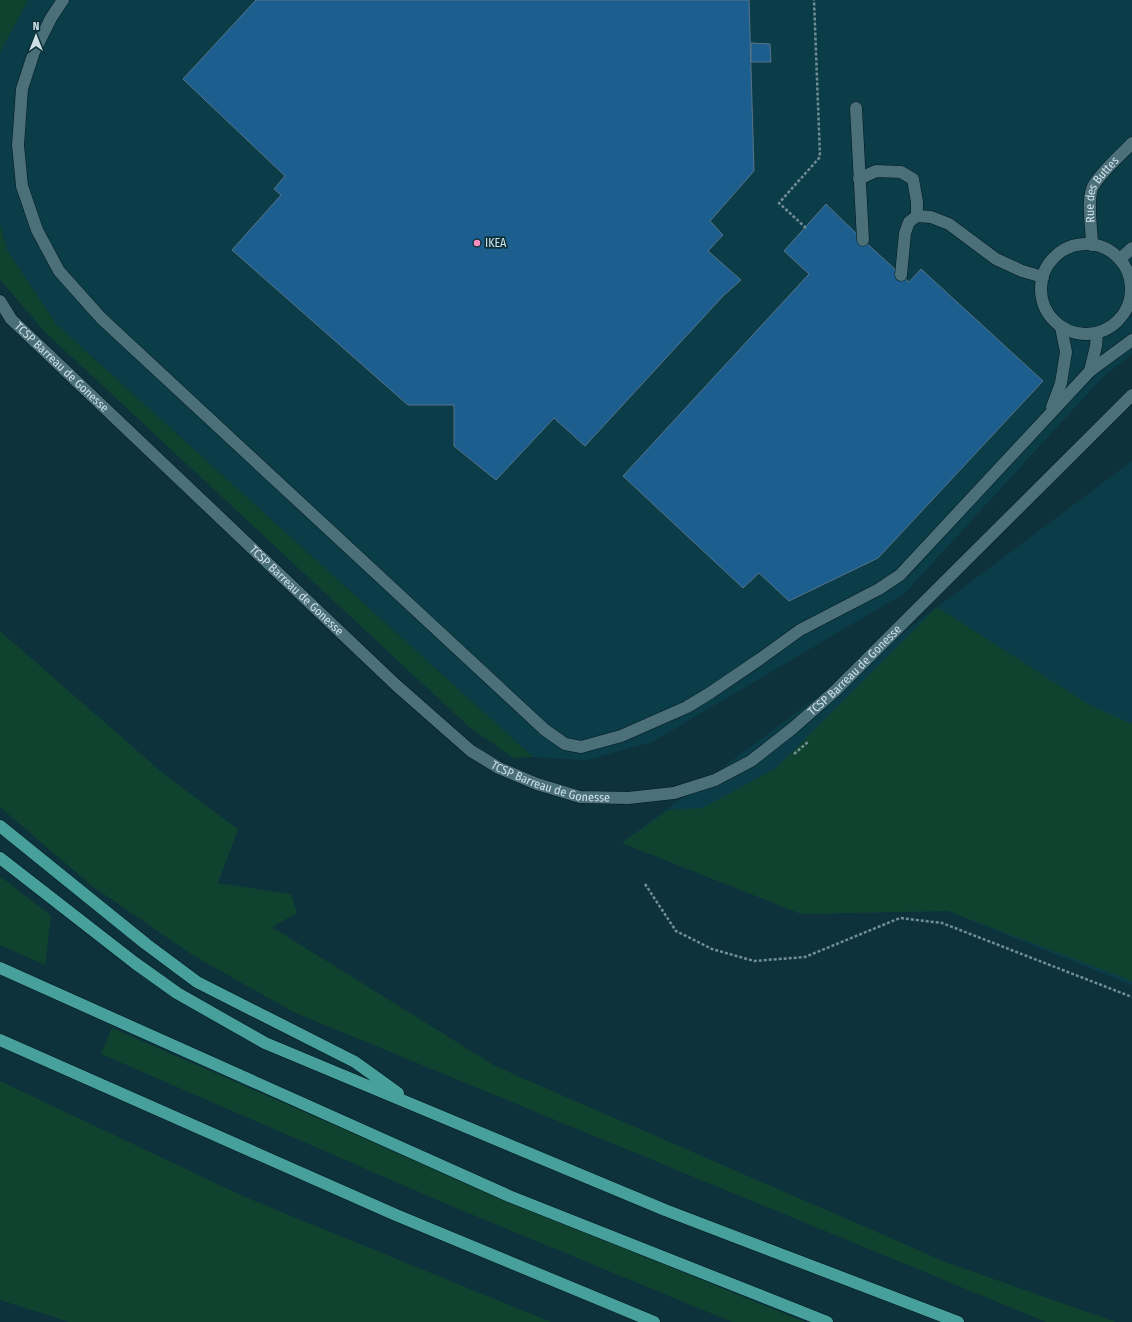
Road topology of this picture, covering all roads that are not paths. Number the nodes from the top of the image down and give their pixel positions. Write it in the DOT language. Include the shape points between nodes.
graph roads {
  1 [pos="63,0"];
  2 [pos="856,108"];
  3 [pos="1132,143"];
  4 [pos="859,179"];
  5 [pos="917,216"];
  6 [pos="863,240"];
  7 [pos="1092,244"];
  8 [pos="1132,248"];
  9 [pos="1120,259"];
  10 [pos="901,275"];
  11 [pos="1042,277"];
  12 [pos="1132,286"];
  13 [pos="0,301"];
  14 [pos="1061,327"];
  15 [pos="1097,333"];
  16 [pos="1132,340"];
  17 [pos="1090,371"];
  18 [pos="1132,395"];
  19 [pos="1051,412"];
  20 [pos="0,826"];
  21 [pos="0,858"];
  22 [pos="0,968"];
  23 [pos="0,1040"];
  24 [pos="411,1104"];
  25 [pos="654,1322"];
  26 [pos="827,1322"];
  27 [pos="958,1322"];
  1 -- 19 [label="street" via="34,52 22,89 18,146 22,186 37,230 58,271 101,318 539,724 565,744 581,747 614,738 687,707 760,660 800,630 900,575"];
  2 -- 4 [label="street"];
  3 -- 7 [label="street, Rue des Buttes" via="1096,181 1091,190"];
  4 -- 5 [label="street" via="876,171 901,172 913,180"];
  4 -- 6 [label="street"];
  5 -- 10 [label="street" via="909,222 905,232"];
  5 -- 11 [label="street" via="931,217 950,224 996,259"];
  7 -- 9 [label="street" via="1112,252"];
  7 -- 11 [label="street" via="1079,244 1056,256"];
  8 -- 9 [label="street"];
  9 -- 12 [label="street" via="1128,272"];
  11 -- 14 [label="street" via="1044,306 1051,318"];
  12 -- 15 [label="street" via="1131,299 1119,321 1109,329"];
  13 -- 18 [label="street, TCSP Barreau de Gonesse" via="11,319 396,685 471,751 499,768 537,784 580,797 628,798 674,793 715,780 751,761 835,691"];
  14 -- 15 [label="street" via="1072,332"];
  14 -- 19 [label="street" via="1066,352 1061,383"];
  15 -- 17 [label="street"];
  16 -- 17 [label="street"];
  17 -- 19 [label="street"];
  20 -- 24 [label="highway" via="197,982 355,1062"];
  21 -- 24 [label="highway" via="177,993 264,1043"];
  22 -- 26 [label="highway" via="509,1196"];
  23 -- 25 [label="highway" via="396,1215"];
  24 -- 27 [label="highway" via="665,1210"];
}
